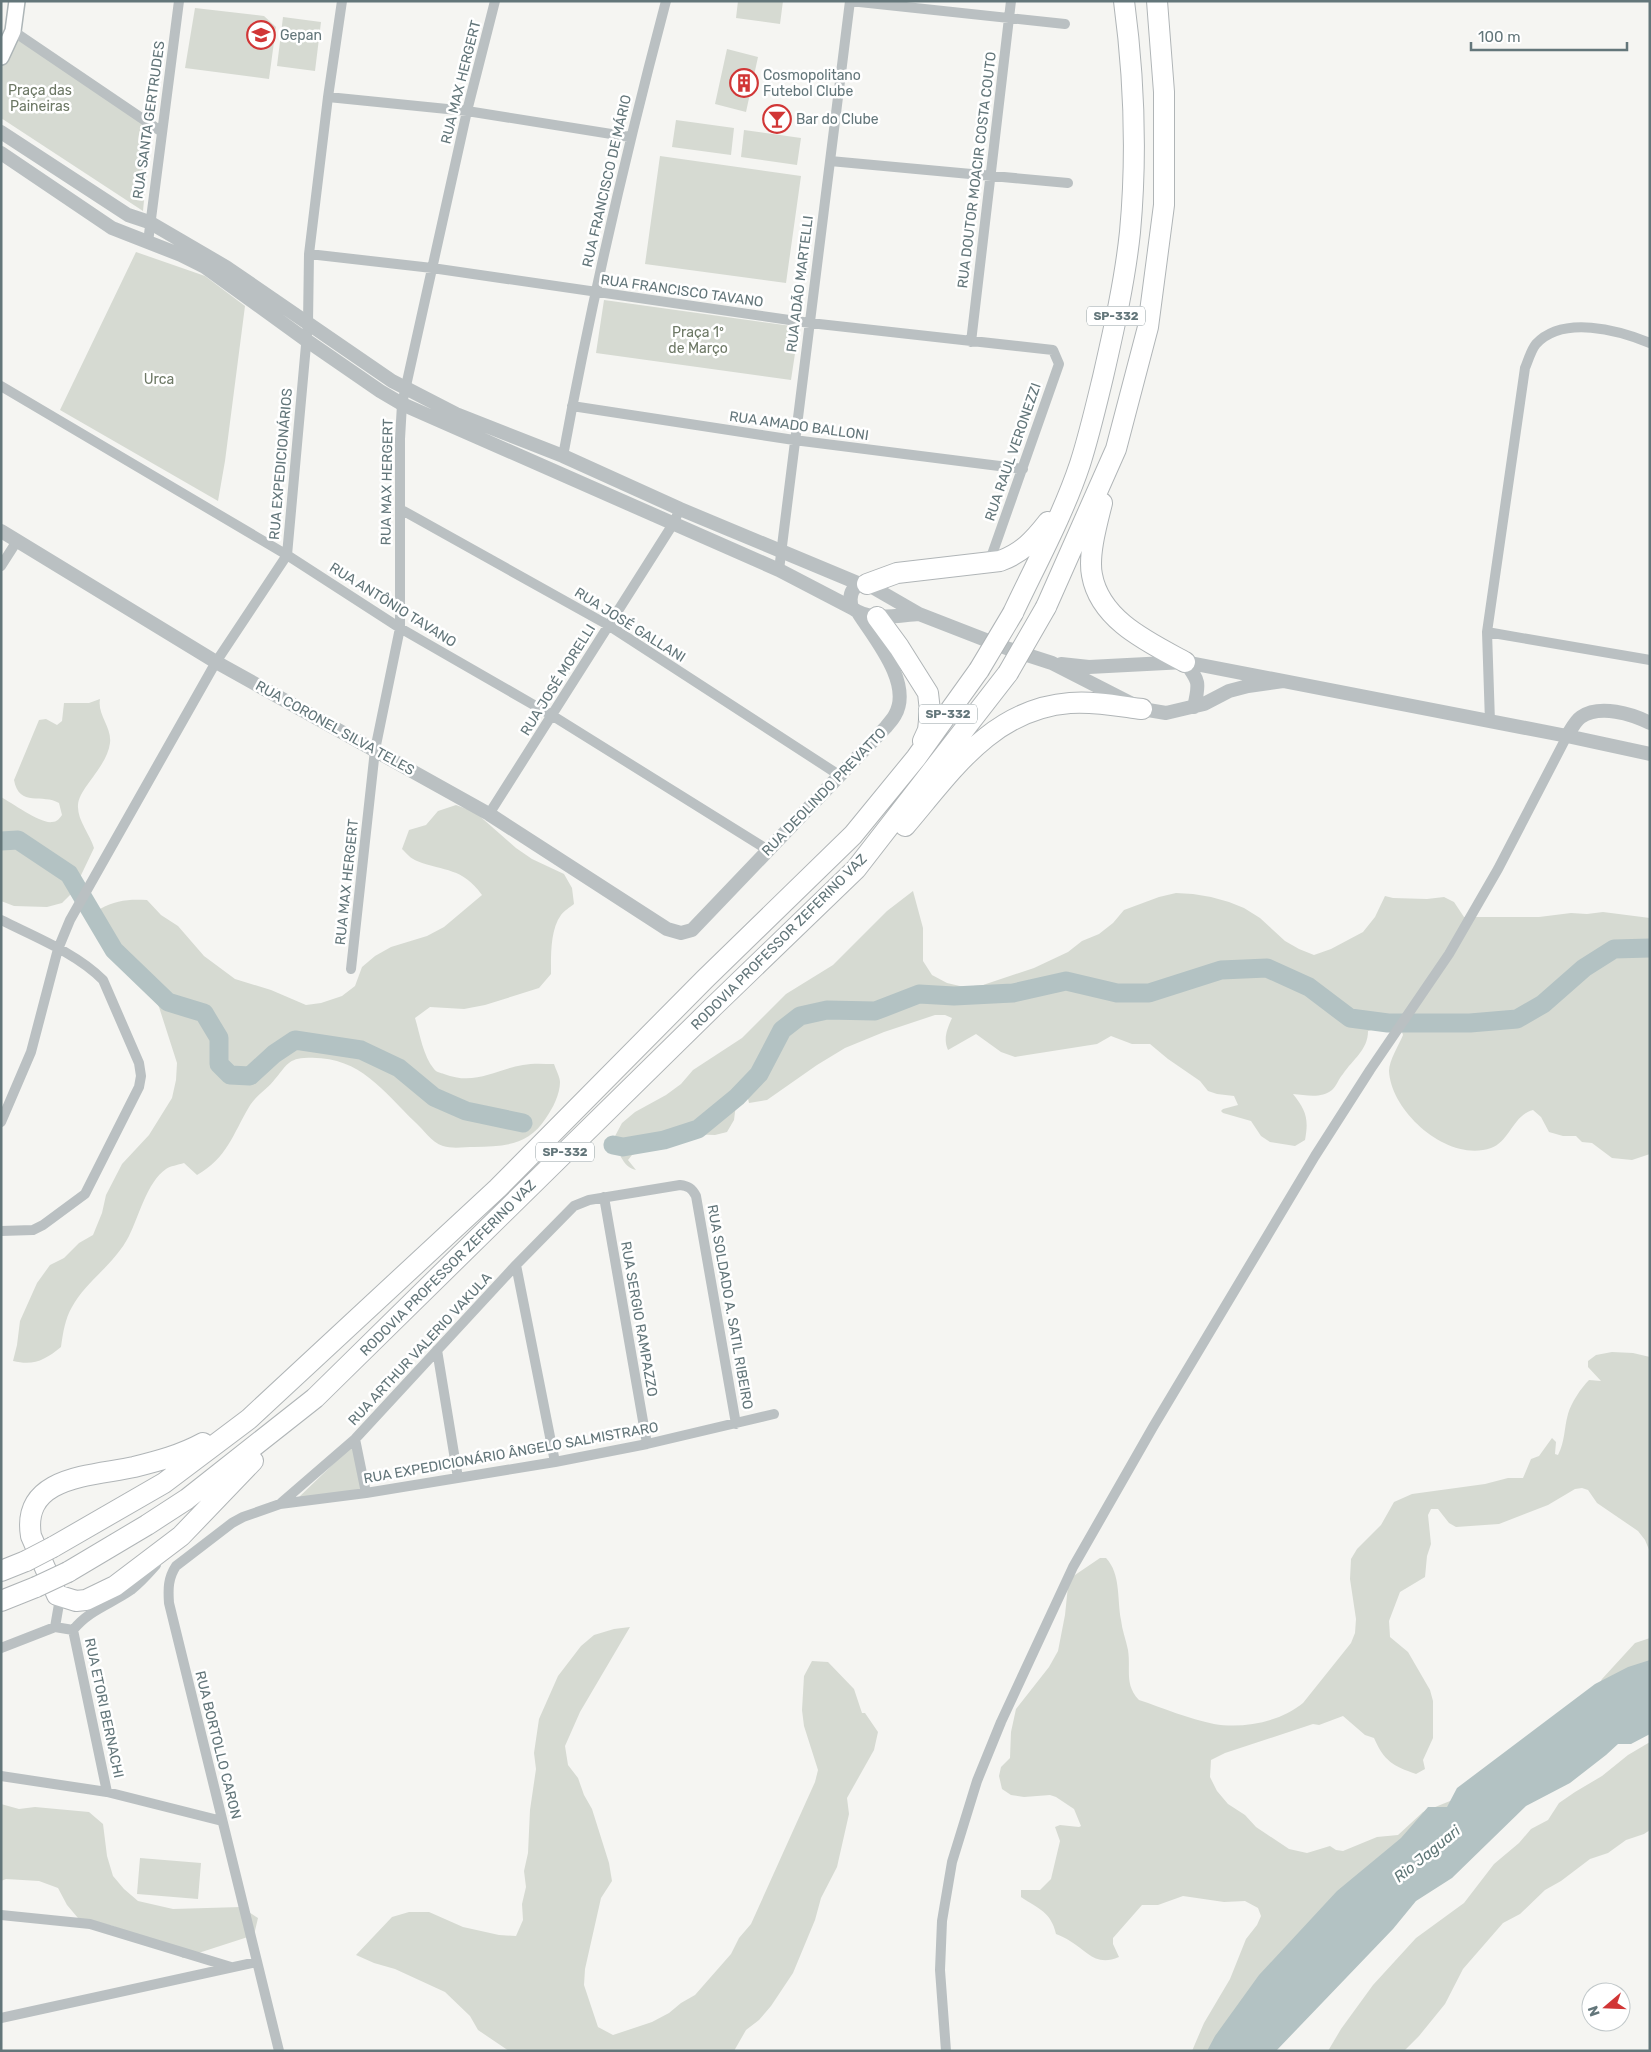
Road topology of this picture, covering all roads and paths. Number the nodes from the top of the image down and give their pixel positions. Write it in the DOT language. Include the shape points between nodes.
graph roads {
  1 [pos="17,1"];
  2 [pos="179,1"];
  3 [pos="342,1"];
  4 [pos="495,1"];
  5 [pos="666,1"];
  6 [pos="850,1"];
  7 [pos="1011,1"];
  8 [pos="1124,1"];
  9 [pos="1157,1"];
  10 [pos="1009,18"];
  11 [pos="1065,24"];
  12 [pos="13,31"];
  13 [pos="1,57"];
  14 [pos="328,97"];
  15 [pos="467,111"];
  16 [pos="1,132"];
  17 [pos="162,132"];
  18 [pos="630,137"];
  19 [pos="1,153"];
  20 [pos="830,161"];
  21 [pos="990,176"];
  22 [pos="1068,183"];
  23 [pos="150,222"];
  24 [pos="148,242"];
  25 [pos="309,254"];
  26 [pos="432,268"];
  27 [pos="595,292"];
  28 [pos="810,323"];
  29 [pos="308,324"];
  30 [pos="306,340"];
  31 [pos="971,342"];
  32 [pos="1650,342"];
  33 [pos="1053,350"];
  34 [pos="1,386"];
  35 [pos="405,387"];
  36 [pos="402,404"];
  37 [pos="572,406"];
  38 [pos="794,440"];
  39 [pos="1116,449"];
  40 [pos="563,456"];
  41 [pos="1023,469"];
  42 [pos="1067,496"];
  43 [pos="400,509"];
  44 [pos="680,510"];
  45 [pos="673,524"];
  46 [pos="1,531"];
  47 [pos="17,541"];
  48 [pos="1044,547"];
  49 [pos="781,553"];
  50 [pos="287,554"];
  51 [pos="988,564"];
  52 [pos="1,566"];
  53 [pos="779,570"];
  54 [pos="868,586"];
  55 [pos="863,613"];
  56 [pos="919,614"];
  57 [pos="608,625"];
  58 [pos="400,628"];
  59 [pos="1487,632"];
  60 [pos="1650,660"];
  61 [pos="216,662"];
  62 [pos="1184,662"];
  63 [pos="1052,663"];
  64 [pos="1283,681"];
  65 [pos="1194,706"];
  66 [pos="1142,709"];
  67 [pos="553,716"];
  68 [pos="1490,722"];
  69 [pos="1650,723"];
  70 [pos="1567,736"];
  71 [pos="375,750"];
  72 [pos="1650,754"];
  73 [pos="916,758"];
  74 [pos="839,774"];
  75 [pos="489,814"];
  76 [pos="768,850"];
  77 [pos="856,869"];
  78 [pos="1,920"];
  79 [pos="667,929"];
  80 [pos="58,949"];
  81 [pos="351,970"];
  82 [pos="1,1122"];
  83 [pos="604,1197"];
  84 [pos="1,1231"];
  85 [pos="516,1265"];
  86 [pos="437,1350"];
  87 [pos="315,1398"];
  88 [pos="774,1414"];
  89 [pos="249,1419"];
  90 [pos="736,1424"];
  91 [pos="355,1438"];
  92 [pos="647,1444"];
  93 [pos="555,1462"];
  94 [pos="458,1478"];
  95 [pos="366,1493"];
  96 [pos="280,1504"];
  97 [pos="181,1536"];
  98 [pos="1,1571"];
  99 [pos="57,1595"];
  100 [pos="1,1601"];
  101 [pos="55,1627"];
  102 [pos="73,1630"];
  103 [pos="1,1648"];
  104 [pos="1,1776"];
  105 [pos="107,1792"];
  106 [pos="222,1821"];
  107 [pos="1,1915"];
  108 [pos="257,1962"];
  109 [pos="233,1968"];
  110 [pos="1,2018"];
  111 [pos="279,2051"];
  112 [pos="946,2051"];
  1 -- 12 [label="main road"];
  2 -- 17 [label="street, RUA SANTA GERTRUDES"];
  3 -- 14 [label="street, RUA EXPEDICIONÁRIOS"];
  4 -- 15 [label="street, RUA MAX HERGERT"];
  5 -- 18 [label="street, RUA FRANCISCO DE MÁRIO"];
  6 -- 10 [label="street"];
  6 -- 20 [label="street, RUA ADÃO MARTELLI"];
  7 -- 10 [label="street, RUA DOUTOR MOACIR COSTA COUTO"];
  8 -- 42 [label="highway, RODOVIA PROFESSOR ZEFERINO VAZ / SP-332" via="1134,129 1130,232 1114,332 1092,425"];
  9 -- 39 [label="highway, RODOVIA PROFESSOR ZEFERINO VAZ / SP-332" via="1164,92 1164,205 1148,327"];
  10 -- 11 [label="street"];
  10 -- 21 [label="street, RUA DOUTOR MOACIR COSTA COUTO"];
  12 -- 13 [label="main road"];
  12 -- 17 [label="street"];
  14 -- 15 [label="street"];
  14 -- 25 [label="street, RUA EXPEDICIONÁRIOS"];
  15 -- 18 [label="street"];
  15 -- 26 [label="street, RUA MAX HERGERT"];
  16 -- 23 [label="street" via="128,215"];
  17 -- 23 [label="street, RUA SANTA GERTRUDES"];
  18 -- 27 [label="street, RUA FRANCISCO DE MÁRIO"];
  19 -- 24 [label="street" via="112,228"];
  20 -- 21 [label="street"];
  20 -- 28 [label="street, RUA ADÃO MARTELLI"];
  21 -- 22 [label="street"];
  21 -- 31 [label="street, RUA DOUTOR MOACIR COSTA COUTO"];
  23 -- 24 [label="street, RUA SANTA GERTRUDES"];
  23 -- 29 [label="street" via="226,267"];
  24 -- 30 [label="street" via="205,266"];
  25 -- 26 [label="street, RUA FRANCISCO TAVANO"];
  25 -- 29 [label="street, RUA EXPEDICIONÁRIOS"];
  26 -- 27 [label="street, RUA FRANCISCO TAVANO"];
  26 -- 35 [label="street, RUA MAX HERGERT"];
  27 -- 28 [label="street, RUA FRANCISCO TAVANO"];
  27 -- 37 [label="street, RUA FRANCISCO DE MÁRIO"];
  28 -- 31 [label="street, RUA FRANCISCO TAVANO"];
  28 -- 38 [label="street, RUA ADÃO MARTELLI"];
  29 -- 30 [label="street, RUA EXPEDICIONÁRIOS"];
  29 -- 35 [label="street"];
  30 -- 36 [label="street"];
  30 -- 50 [label="street, RUA EXPEDICIONÁRIOS"];
  31 -- 33 [label="street, RUA FRANCISCO TAVANO"];
  32 -- 59 [label="street" via="1627,333 1580,326 1551,331 1535,345 1525,368"];
  33 -- 41 [label="street, RUA RAUL VERONEZZI" via="1059,364"];
  34 -- 50 [label="street, RUA ANTÔNIO TAVANO"];
  35 -- 36 [label="street, RUA MAX HERGERT"];
  35 -- 40 [label="street" via="456,414"];
  36 -- 43 [label="street, RUA MAX HERGERT"];
  36 -- 45 [label="street"];
  37 -- 38 [label="street, RUA AMADO BALLONI"];
  37 -- 40 [label="street, RUA FRANCISCO DE MÁRIO"];
  38 -- 41 [label="street, RUA AMADO BALLONI"];
  38 -- 49 [label="street, RUA ADÃO MARTELLI"];
  39 -- 62 [label="highway" via="1093,546 1091,574 1099,599 1114,617"];
  39 -- 77 [label="highway, RODOVIA PROFESSOR ZEFERINO VAZ / SP-332, bridge" via="1046,607 1008,673"];
  40 -- 44 [label="street"];
  41 -- 51 [label="street, RUA RAUL VERONEZZI"];
  42 -- 48 [label="highway, RODOVIA PROFESSOR ZEFERINO VAZ / SP-332"];
  42 -- 51 [label="highway" via="1028,546 1013,556"];
  43 -- 57 [label="street, RUA JOSÉ GALLANI"];
  43 -- 58 [label="street, RUA MAX HERGERT"];
  44 -- 45 [label="street, RUA JOSÉ MORELLI"];
  44 -- 49 [label="street"];
  45 -- 53 [label="street"];
  45 -- 57 [label="street, RUA JOSÉ MORELLI"];
  46 -- 47 [label="street, RUA CORONEL SILVA TELES"];
  47 -- 52 [label="street"];
  47 -- 61 [label="street, RUA CORONEL SILVA TELES"];
  48 -- 54 [label="highway" via="1008,569 985,578"];
  48 -- 73 [label="highway, RODOVIA PROFESSOR ZEFERINO VAZ / SP-332, bridge" via="1013,613 979,670"];
  49 -- 53 [label="street, RUA ADÃO MARTELLI"];
  49 -- 54 [label="street"];
  50 -- 58 [label="street, RUA ANTÔNIO TAVANO"];
  50 -- 61 [label="street, RUA EXPEDICIONÁRIOS"];
  51 -- 54 [label="highway" via="906,572"];
  53 -- 55 [label="street"];
  54 -- 55 [label="street" via="852,589 850,597"];
  54 -- 56 [label="street"];
  55 -- 56 [label="street"];
  55 -- 73 [label="highway" via="900,646 928,692 928,730"];
  55 -- 74 [label="street, RUA DEOLINDO PREVATTO" via="891,664 898,681 899,697 896,714 886,727"];
  56 -- 63 [label="street"];
  57 -- 67 [label="street, RUA JOSÉ MORELLI"];
  57 -- 74 [label="street, RUA JOSÉ GALLANI"];
  58 -- 67 [label="street, RUA ANTÔNIO TAVANO"];
  58 -- 71 [label="street, RUA MAX HERGERT"];
  59 -- 60 [label="street"];
  59 -- 68 [label="street"];
  61 -- 71 [label="street, RUA CORONEL SILVA TELES"];
  61 -- 80 [label="street, RUA EXPEDICIONÁRIOS" via="93,878"];
  62 -- 63 [label="street" via="1088,666"];
  62 -- 64 [label="street"];
  62 -- 65 [label="street" via="1197,678"];
  63 -- 66 [label="street"];
  64 -- 65 [label="street" via="1229,691"];
  64 -- 68 [label="street"];
  65 -- 66 [label="street" via="1166,712"];
  66 -- 77 [label="highway" via="1072,702 1019,715 972,748 878,858"];
  67 -- 75 [label="street, RUA JOSÉ MORELLI"];
  67 -- 76 [label="street, RUA ANTÔNIO TAVANO"];
  68 -- 70 [label="street"];
  69 -- 70 [label="street" via="1606,711 1579,718"];
  70 -- 72 [label="street"];
  70 -- 112 [label="street" via="1498,869 1449,954 1306,1171 1152,1427 1073,1566 1001,1722 977,1781 952,1862 942,1921 940,1970"];
  71 -- 75 [label="street, RUA CORONEL SILVA TELES"];
  71 -- 81 [label="street, RUA MAX HERGERT"];
  73 -- 89 [label="highway, RODOVIA PROFESSOR ZEFERINO VAZ / SP-332" via="853,835 705,978 498,1188"];
  74 -- 76 [label="street, RUA DEOLINDO PREVATTO"];
  75 -- 79 [label="street, RUA CORONEL SILVA TELES"];
  76 -- 79 [label="street, RUA DEOLINDO PREVATTO" via="692,930 681,933"];
  77 -- 87 [label="highway, RODOVIA PROFESSOR ZEFERINO VAZ / SP-332"];
  78 -- 80 [label="street"];
  80 -- 82 [label="street, RUA EXPEDICIONÁRIOS" via="31,1052"];
  80 -- 84 [label="street" via="103,980 139,1063 139,1087 86,1194 38,1228"];
  83 -- 85 [label="street, RUA ARTHUR VALERIO VAKULA" via="574,1206"];
  83 -- 90 [label="street, RUA SOLDADO A. SATIL RIBEIRO" via="680,1185 692,1189 696,1196"];
  83 -- 92 [label="street, RUA SERGIO RAMPAZZO"];
  85 -- 86 [label="street, RUA ARTHUR VALERIO VAKULA"];
  85 -- 93 [label="street"];
  86 -- 91 [label="street, RUA ARTHUR VALERIO VAKULA"];
  86 -- 94 [label="street"];
  87 -- 97 [label="highway"];
  87 -- 100 [label="highway, RODOVIA PROFESSOR ZEFERINO VAZ / SP-332, bridge" via="188,1499 148,1525 68,1572"];
  88 -- 90 [label="street, RUA EXPEDICIONÁRIO ÂNGELO SALMISTRARO"];
  89 -- 98 [label="highway, RODOVIA PROFESSOR ZEFERINO VAZ / SP-332, bridge" via="164,1483 53,1547"];
  89 -- 99 [label="highway" via="188,1451 150,1463 88,1474 42,1494 34,1505 30,1536"];
  90 -- 92 [label="street, RUA EXPEDICIONÁRIO ÂNGELO SALMISTRARO"];
  91 -- 95 [label="street"];
  91 -- 96 [label="street, RUA ARTHUR VALERIO VAKULA"];
  92 -- 93 [label="street, RUA EXPEDICIONÁRIO ÂNGELO SALMISTRARO"];
  93 -- 94 [label="street, RUA EXPEDICIONÁRIO ÂNGELO SALMISTRARO"];
  94 -- 95 [label="street, RUA EXPEDICIONÁRIO ÂNGELO SALMISTRARO"];
  95 -- 96 [label="street, RUA EXPEDICIONÁRIO ÂNGELO SALMISTRARO"];
  96 -- 106 [label="street, RUA BORTOLLO CARON" via="232,1523 176,1566 170,1576 169,1603"];
  97 -- 99 [label="highway" via="115,1586 86,1600 76,1602"];
  97 -- 102 [label="street" via="131,1590 96,1608"];
  99 -- 101 [label="street" via="59,1604"];
  101 -- 102 [label="street"];
  101 -- 103 [label="street"];
  102 -- 105 [label="street, RUA ETORI BERNACHI"];
  104 -- 105 [label="street"];
  105 -- 106 [label="street"];
  106 -- 108 [label="street, RUA BORTOLLO CARON"];
  107 -- 109 [label="street" via="90,1924"];
  108 -- 109 [label="street"];
  108 -- 111 [label="street, RUA BORTOLLO CARON"];
  109 -- 110 [label="street"];
}
